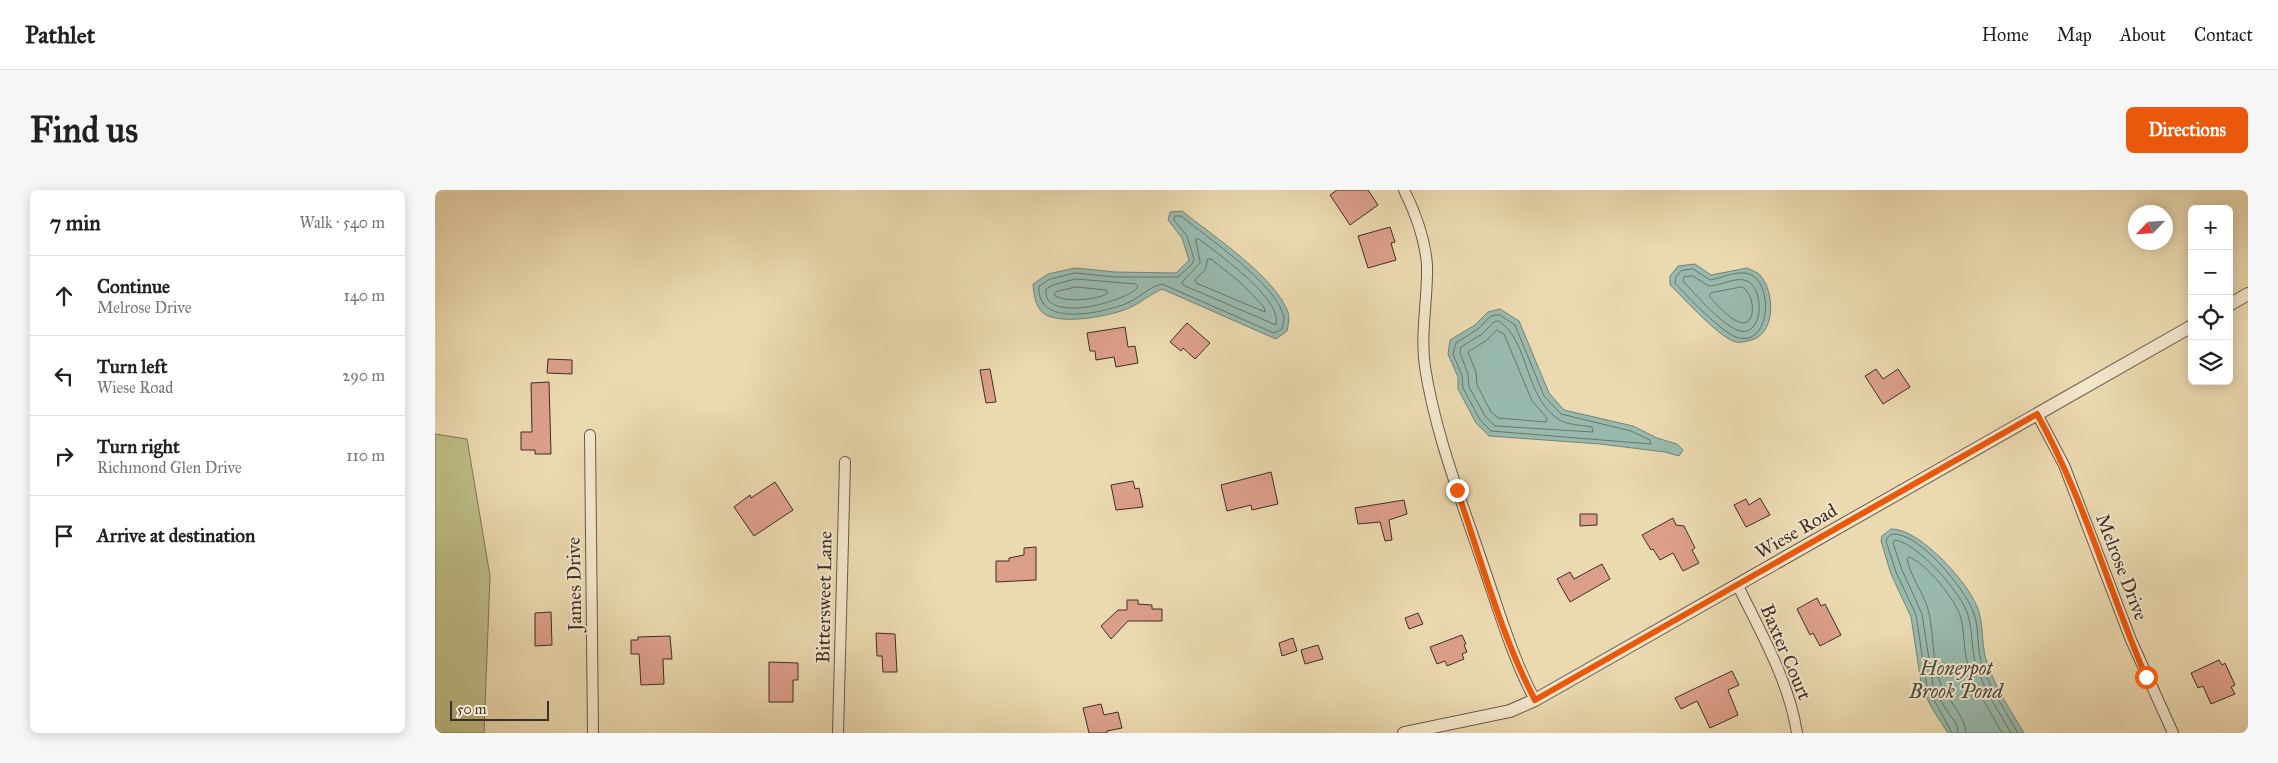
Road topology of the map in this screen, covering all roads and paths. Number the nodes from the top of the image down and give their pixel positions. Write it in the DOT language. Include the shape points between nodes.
graph roads {
  1 [pos="1404,190"];
  2 [pos="2248,294"];
  3 [pos="2233,303"];
  4 [pos="2188,328"];
  5 [pos="2037,414"];
  6 [pos="590,435"];
  7 [pos="845,462"];
  8 [pos="1738,586"];
  9 [pos="1535,700"];
  10 [pos="593,733"];
  11 [pos="839,733"];
  12 [pos="1404,733"];
  13 [pos="1797,733"];
  14 [pos="2173,733"];
  1 -- 9 [label="street" via="1423,239 1427,265 1423,330 1425,366 1437,424 1504,626"];
  2 -- 3 [label="street"];
  4 -- 5 [label="street, Wiese Road"];
  5 -- 8 [label="street, Wiese Road"];
  5 -- 14 [label="street, Melrose Drive" via="2064,465 2117,607"];
  6 -- 10 [label="street, James Drive"];
  7 -- 11 [label="street, Bittersweet Lane"];
  8 -- 9 [label="street, Wiese Road"];
  8 -- 13 [label="street, Baxter Court" via="1779,670"];
  9 -- 12 [label="street, Wiese Road" via="1510,711"];
}
